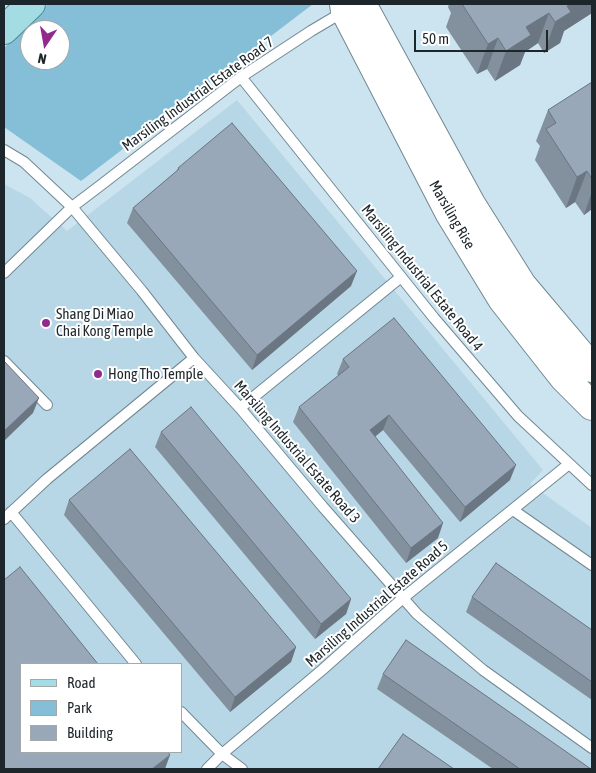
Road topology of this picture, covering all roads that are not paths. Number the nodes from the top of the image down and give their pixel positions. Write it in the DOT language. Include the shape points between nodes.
graph roads {
  1 [pos="353,6"];
  2 [pos="242,77"];
  3 [pos="4,150"];
  4 [pos="72,207"];
  5 [pos="4,273"];
  6 [pos="400,277"];
  7 [pos="194,358"];
  8 [pos="4,360"];
  9 [pos="592,368"];
  10 [pos="47,405"];
  11 [pos="592,406"];
  12 [pos="240,408"];
  13 [pos="570,464"];
  14 [pos="592,485"];
  15 [pos="513,510"];
  16 [pos="7,515"];
  17 [pos="592,565"];
  18 [pos="403,598"];
  19 [pos="135,663"];
  20 [pos="182,713"];
  21 [pos="592,748"];
  22 [pos="222,754"];
  23 [pos="207,769"];
  24 [pos="242,769"];
  1 -- 2 [label="lane, Marsiling Industrial Estate Road 7"];
  1 -- 9 [label="street, Marsiling Rise" via="522,285"];
  1 -- 11 [label="street, Marsiling Rise" via="450,214 502,299 564,378"];
  2 -- 4 [label="lane, Marsiling Industrial Estate Road 7"];
  2 -- 6 [label="lane, Marsiling Industrial Estate Road 4"];
  3 -- 4 [label="lane, Marsiling Industrial Estate Road 3" via="24,162"];
  4 -- 5 [label="lane, Marsiling Industrial Estate Road 7"];
  4 -- 7 [label="lane, Marsiling Industrial Estate Road 3"];
  6 -- 12 [label="lane"];
  6 -- 13 [label="lane, Marsiling Industrial Estate Road 4" via="518,416"];
  7 -- 12 [label="lane, Marsiling Industrial Estate Road 3"];
  7 -- 16 [label="lane"];
  8 -- 10 [label="lane"];
  12 -- 18 [label="lane, Marsiling Industrial Estate Road 3"];
  13 -- 14 [label="lane, Marsiling Industrial Estate Road 4"];
  13 -- 15 [label="lane, Marsiling Industrial Estate Road 5"];
  15 -- 17 [label="lane"];
  15 -- 18 [label="lane, Marsiling Industrial Estate Road 5"];
  16 -- 19 [label="lane"];
  18 -- 21 [label="lane, Marsiling Industrial Estate Road 3" via="417,614 483,670"];
  18 -- 22 [label="lane, Marsiling Industrial Estate Road 5"];
  20 -- 22 [label="lane"];
  22 -- 23 [label="lane, Marsiling Industrial Estate Road 5"];
  22 -- 24 [label="lane"];
}
